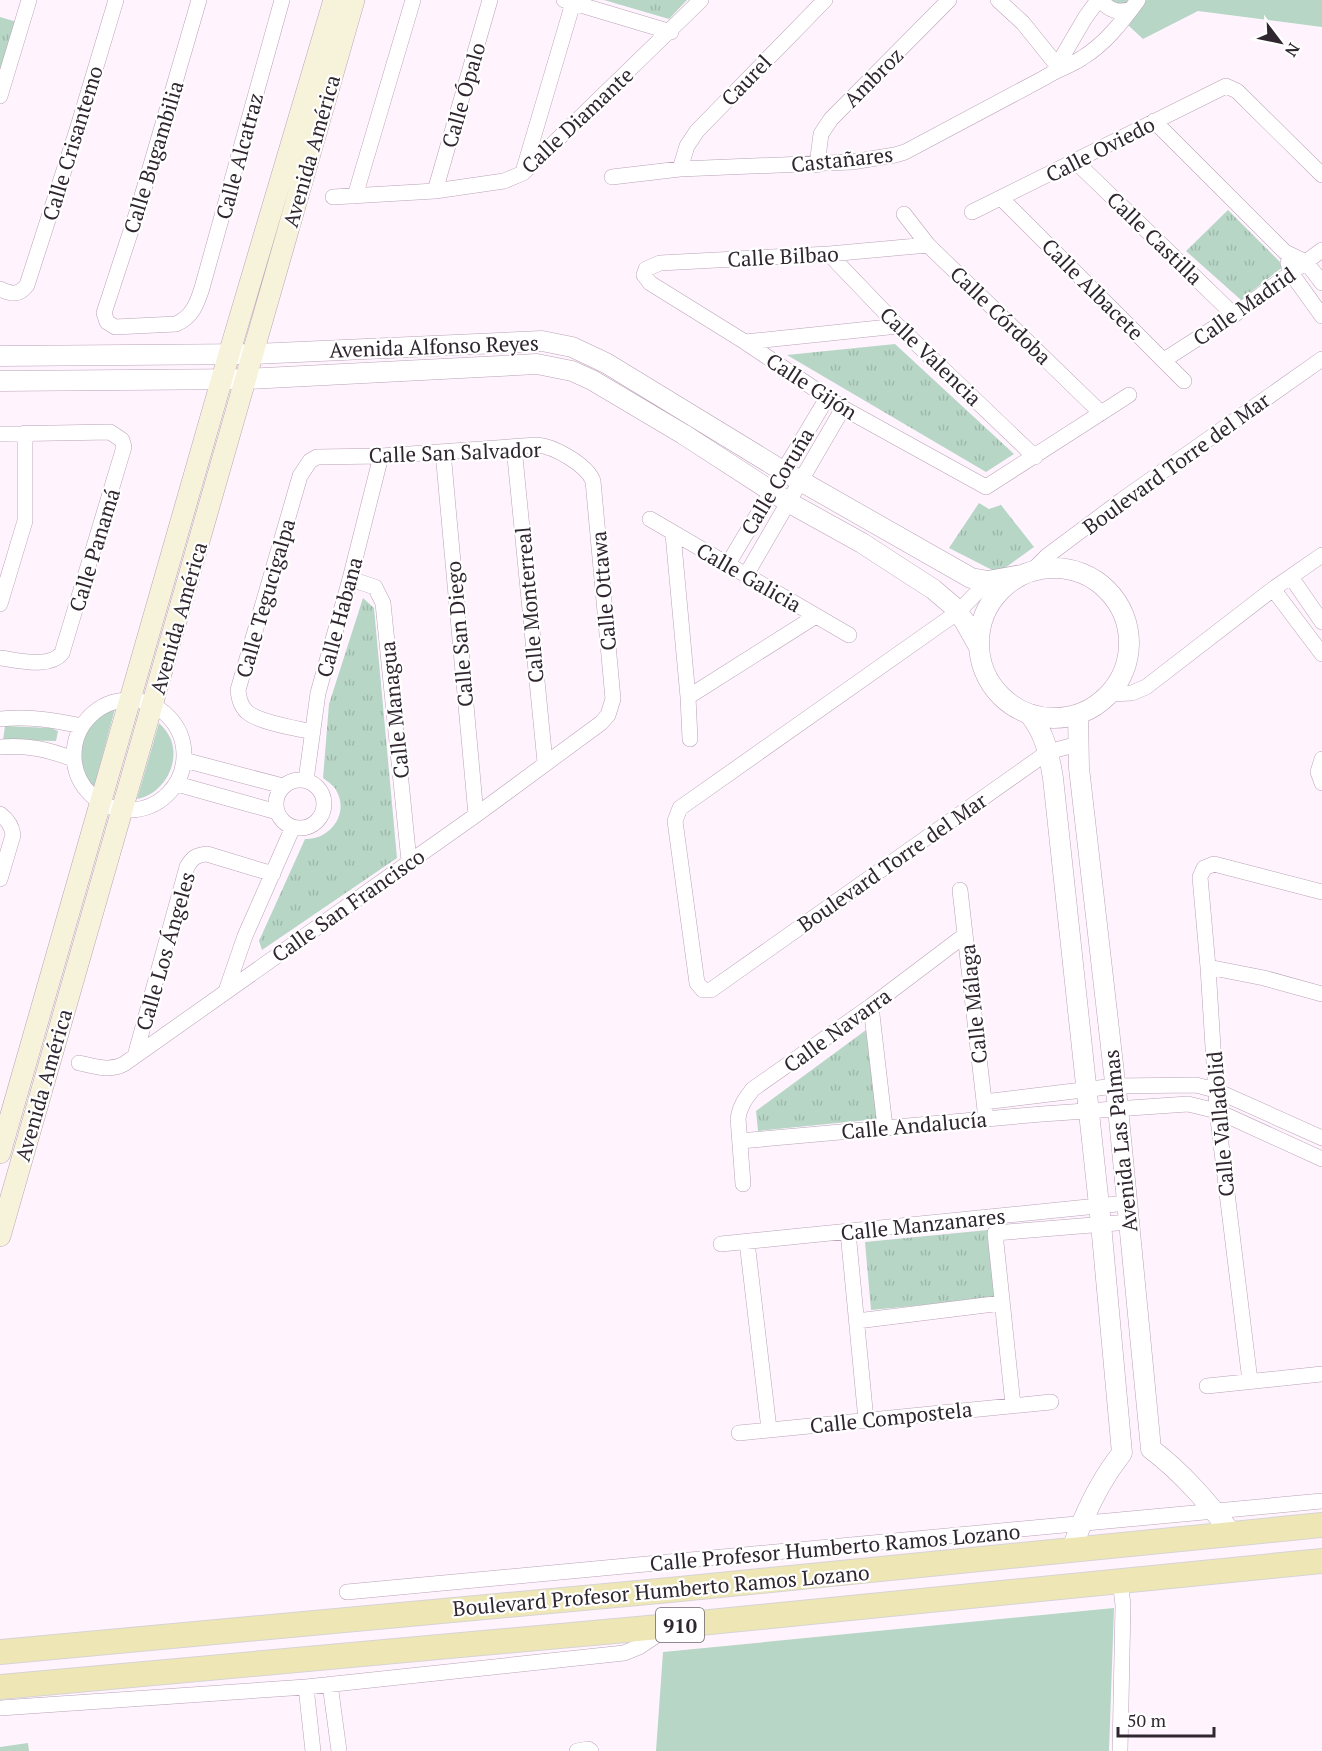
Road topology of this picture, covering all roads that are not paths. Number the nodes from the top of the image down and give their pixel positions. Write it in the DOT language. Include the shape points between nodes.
graph roads {
  1 [pos="29,0"];
  2 [pos="116,0"];
  3 [pos="200,0"];
  4 [pos="282,0"];
  5 [pos="334,0"];
  6 [pos="354,0"];
  7 [pos="413,0"];
  8 [pos="490,0"];
  9 [pos="701,0"];
  10 [pos="825,0"];
  11 [pos="949,0"];
  12 [pos="998,0"];
  13 [pos="1100,0"];
  14 [pos="568,1"];
  15 [pos="1135,4"];
  16 [pos="670,32"];
  17 [pos="1057,69"];
  18 [pos="0,96"];
  19 [pos="1154,121"];
  20 [pos="1075,161"];
  21 [pos="817,165"];
  22 [pos="680,169"];
  23 [pos="523,173"];
  24 [pos="1322,175"];
  25 [pos="612,177"];
  26 [pos="435,191"];
  27 [pos="355,196"];
  28 [pos="333,197"];
  29 [pos="1001,198"];
  30 [pos="972,212"];
  31 [pos="903,214"];
  32 [pos="928,244"];
  33 [pos="1322,250"];
  34 [pos="1285,252"];
  35 [pos="829,254"];
  36 [pos="1306,262"];
  37 [pos="1291,273"];
  38 [pos="644,275"];
  39 [pos="1322,283"];
  40 [pos="0,289"];
  41 [pos="194,310"];
  42 [pos="1234,315"];
  43 [pos="1322,316"];
  44 [pos="898,326"];
  45 [pos="745,342"];
  46 [pos="229,354"];
  47 [pos="252,354"];
  48 [pos="0,356"];
  49 [pos="1322,359"];
  50 [pos="1164,360"];
  51 [pos="223,380"];
  52 [pos="247,380"];
  53 [pos="0,381"];
  54 [pos="1184,381"];
  55 [pos="639,383"];
  56 [pos="1129,395"];
  57 [pos="827,398"];
  58 [pos="628,402"];
  59 [pos="843,408"];
  60 [pos="1101,413"];
  61 [pos="25,433"];
  62 [pos="0,434"];
  63 [pos="514,447"];
  64 [pos="443,452"];
  65 [pos="381,456"];
  66 [pos="1035,456"];
  67 [pos="317,457"];
  68 [pos="586,469"];
  69 [pos="783,471"];
  70 [pos="801,480"];
  71 [pos="771,491"];
  72 [pos="788,502"];
  73 [pos="650,519"];
  74 [pos="673,534"];
  75 [pos="1322,555"];
  76 [pos="728,564"];
  77 [pos="1027,572"];
  78 [pos="746,575"];
  79 [pos="1291,577"];
  80 [pos="350,579"];
  81 [pos="988,581"];
  82 [pos="1273,589"];
  83 [pos="0,604"];
  84 [pos="958,612"];
  85 [pos="816,616"];
  86 [pos="1322,622"];
  87 [pos="1316,634"];
  88 [pos="849,635"];
  89 [pos="979,647"];
  90 [pos="1322,654"];
  91 [pos="0,658"];
  92 [pos="1109,694"];
  93 [pos="688,698"];
  94 [pos="131,699"];
  95 [pos="153,705"];
  96 [pos="608,715"];
  97 [pos="1030,715"];
  98 [pos="1078,715"];
  99 [pos="0,719"];
  100 [pos="82,726"];
  101 [pos="313,732"];
  102 [pos="690,739"];
  103 [pos="1078,744"];
  104 [pos="0,747"];
  105 [pos="1048,752"];
  106 [pos="73,759"];
  107 [pos="1322,759"];
  108 [pos="184,760"];
  109 [pos="544,762"];
  110 [pos="216,769"];
  111 [pos="306,780"];
  112 [pos="177,783"];
  113 [pos="1321,783"];
  114 [pos="283,786"];
  115 [pos="210,792"];
  116 [pos="102,804"];
  117 [pos="122,810"];
  118 [pos="277,812"];
  119 [pos="0,814"];
  120 [pos="476,815"];
  121 [pos="293,827"];
  122 [pos="409,861"];
  123 [pos="273,874"];
  124 [pos="0,879"];
  125 [pos="960,890"];
  126 [pos="1322,892"];
  127 [pos="965,935"];
  128 [pos="1208,967"];
  129 [pos="226,991"];
  130 [pos="1322,994"];
  131 [pos="872,1006"];
  132 [pos="135,1056"];
  133 [pos="79,1063"];
  134 [pos="1115,1086"];
  135 [pos="1086,1090"];
  136 [pos="1215,1090"];
  137 [pos="984,1102"];
  138 [pos="1118,1108"];
  139 [pos="1088,1110"];
  140 [pos="1217,1111"];
  141 [pos="986,1119"];
  142 [pos="9,1121"];
  143 [pos="32,1127"];
  144 [pos="885,1127"];
  145 [pos="1322,1138"];
  146 [pos="740,1142"];
  147 [pos="1,1148"];
  148 [pos="1322,1159"];
  149 [pos="743,1184"];
  150 [pos="1128,1213"];
  151 [pos="1100,1215"];
  152 [pos="848,1232"];
  153 [pos="0,1236"];
  154 [pos="747,1242"];
  155 [pos="721,1244"];
  156 [pos="1002,1304"];
  157 [pos="857,1321"];
  158 [pos="1322,1374"];
  159 [pos="1250,1381"];
  160 [pos="1207,1386"];
  161 [pos="1051,1402"];
  162 [pos="1013,1405"];
  163 [pos="866,1420"];
  164 [pos="770,1429"];
  165 [pos="739,1433"];
  166 [pos="1151,1449"];
  167 [pos="1122,1453"];
  168 [pos="1322,1502"];
  169 [pos="1214,1511"];
  170 [pos="1080,1524"];
  171 [pos="1322,1525"];
  172 [pos="1233,1535"];
  173 [pos="875,1544"];
  174 [pos="1064,1550"];
  175 [pos="1322,1561"];
  176 [pos="877,1569"];
  177 [pos="1120,1580"];
  178 [pos="347,1592"];
  179 [pos="943,1598"];
  180 [pos="670,1626"];
  181 [pos="0,1652"];
  182 [pos="330,1684"];
  183 [pos="0,1687"];
  184 [pos="306,1687"];
  185 [pos="0,1708"];
  186 [pos="313,1751"];
  187 [pos="339,1751"];
  188 [pos="578,1751"];
  189 [pos="591,1751"];
  190 [pos="1120,1751"];
  1 -- 18 [label="street"];
  2 -- 40 [label="street, Calle Crisantemo" via="27,285 18,293"];
  3 -- 41 [label="street, Calle Bugambilia" via="104,313 107,322 115,327 176,324"];
  4 -- 41 [label="street, Calle Alcatraz"];
  5 -- 46 [label="main road, Avenida América"];
  6 -- 47 [label="main road, Avenida América"];
  7 -- 27 [label="street"];
  8 -- 26 [label="street, Calle Ópalo"];
  9 -- 16 [label="street, Calle Diamante"];
  10 -- 22 [label="street, Caurel" via="697,131 687,146"];
  11 -- 21 [label="street, Ambroz" via="831,119 821,134"];
  12 -- 17 [label="street" via="1023,23"];
  13 -- 15 [label="street" via="1115,11"];
  13 -- 17 [label="street" via="1086,15"];
  14 -- 16 [label="street"];
  14 -- 23 [label="street"];
  15 -- 17 [label="street, Castañares" via="1096,48"];
  16 -- 23 [label="street, Calle Diamante"];
  17 -- 21 [label="street, Castañares" via="905,152"];
  19 -- 20 [label="street, Calle Oviedo"];
  19 -- 24 [label="street, Calle Oviedo" via="1228,86"];
  19 -- 34 [label="street"];
  20 -- 29 [label="street, Calle Oviedo"];
  20 -- 42 [label="street, Calle Castilla"];
  21 -- 22 [label="street, Castañares"];
  22 -- 25 [label="street, Castañares"];
  23 -- 26 [label="street, Calle Diamante" via="504,181"];
  26 -- 27 [label="street, Calle Diamante"];
  27 -- 28 [label="street, Calle Diamante"];
  29 -- 30 [label="street, Calle Oviedo"];
  29 -- 50 [label="street, Calle Albacete"];
  31 -- 32 [label="street, Calle Córdoba"];
  32 -- 35 [label="street, Calle Bilbao"];
  32 -- 60 [label="street, Calle Córdoba"];
  33 -- 36 [label="street, Calle Madrid"];
  34 -- 36 [label="street"];
  34 -- 37 [label="street"];
  35 -- 38 [label="street, Calle Bilbao" via="660,263 646,269"];
  35 -- 44 [label="street, Calle Valencia"];
  36 -- 37 [label="street, Calle Madrid"];
  36 -- 39 [label="street"];
  37 -- 42 [label="street, Calle Madrid"];
  37 -- 43 [label="street"];
  38 -- 45 [label="street, Calle Gijón" via="650,283"];
  42 -- 50 [label="street, Calle Madrid"];
  44 -- 45 [label="street"];
  44 -- 66 [label="street, Calle Valencia"];
  45 -- 57 [label="street, Calle Gijón"];
  46 -- 47 [label="street, Avenida Alfonso Reyes"];
  46 -- 48 [label="street, Avenida Alfonso Reyes"];
  46 -- 51 [label="main road, Avenida América"];
  47 -- 52 [label="main road, Avenida América"];
  47 -- 55 [label="street, Avenida Alfonso Reyes" via="550,342 572,347"];
  49 -- 77 [label="street, Boulevard Torre del Mar"];
  50 -- 54 [label="street, Calle Albacete"];
  51 -- 52 [label="street, Avenida Alfonso Reyes"];
  51 -- 53 [label="street, Avenida Alfonso Reyes"];
  51 -- 94 [label="main road, Avenida América"];
  52 -- 58 [label="street, Avenida Alfonso Reyes" via="537,364 572,371"];
  52 -- 95 [label="main road, Avenida América"];
  55 -- 58 [label="street"];
  55 -- 69 [label="street, Avenida Alfonso Reyes"];
  56 -- 60 [label="street"];
  57 -- 59 [label="street, Calle Gijón"];
  57 -- 69 [label="street, Calle Coruña"];
  58 -- 71 [label="street, Avenida Alfonso Reyes"];
  59 -- 66 [label="street, Calle Gijón" via="986,487"];
  59 -- 70 [label="street, Calle Coruña"];
  60 -- 66 [label="street"];
  61 -- 62 [label="street"];
  61 -- 83 [label="street" via="25,521"];
  61 -- 91 [label="street, Calle Panamá" via="110,432 122,440 124,447 65,648 58,658 47,662"];
  63 -- 64 [label="street, Calle San Salvador"];
  63 -- 68 [label="street, Calle San Salvador" via="544,446"];
  63 -- 109 [label="street, Calle Monterreal"];
  64 -- 65 [label="street, Calle San Salvador"];
  64 -- 120 [label="street, Calle San Diego"];
  65 -- 67 [label="street, Calle San Salvador"];
  65 -- 80 [label="street, Calle Habana"];
  67 -- 101 [label="street, Calle Tegucigalpa" via="300,476 238,690 240,702 255,717"];
  68 -- 96 [label="street, Calle Ottawa" via="593,481 613,699"];
  69 -- 70 [label="street, Avenida Alfonso Reyes"];
  69 -- 71 [label="street, Calle Coruña"];
  70 -- 72 [label="street, Calle Coruña"];
  70 -- 81 [label="street, Avenida Alfonso Reyes" via="971,578"];
  71 -- 72 [label="street, Avenida Alfonso Reyes"];
  71 -- 76 [label="street, Calle Coruña"];
  72 -- 78 [label="street, Calle Coruña"];
  72 -- 84 [label="street, Avenida Alfonso Reyes" via="862,543 933,589"];
  73 -- 74 [label="street, Calle Galicia"];
  74 -- 76 [label="street, Calle Galicia"];
  74 -- 93 [label="street"];
  75 -- 79 [label="street"];
  76 -- 78 [label="street, Calle Galicia"];
  77 -- 81 [label="street, Avenida Alfonso Reyes"];
  77 -- 89 [label="street" via="1003,587 989,604 981,625"];
  77 -- 92 [label="street" via="1055,567 1076,570 1096,579 1112,594 1124,612 1129,655 1122,676"];
  78 -- 85 [label="street, Calle Galicia"];
  79 -- 82 [label="street"];
  79 -- 86 [label="street"];
  80 -- 101 [label="street, Calle Habana" via="318,693"];
  80 -- 122 [label="street, Calle Managua" via="375,587 383,603"];
  81 -- 84 [label="street"];
  82 -- 87 [label="street"];
  82 -- 92 [label="street" via="1146,687 1132,693"];
  84 -- 89 [label="street, Avenida Alfonso Reyes"];
  84 -- 105 [label="street, Boulevard Torre del Mar" via="684,804 676,814 697,983 703,990 711,990"];
  85 -- 88 [label="street, Calle Galicia"];
  85 -- 93 [label="street"];
  87 -- 90 [label="street"];
  89 -- 97 [label="street" via="983,669 994,689 1010,705"];
  92 -- 98 [label="street"];
  93 -- 102 [label="street"];
  94 -- 95 [label="street"];
  94 -- 100 [label="street" via="103,706"];
  94 -- 116 [label="main road, Avenida América"];
  95 -- 108 [label="street" via="167,714 177,728"];
  95 -- 117 [label="main road, Avenida América"];
  96 -- 109 [label="street, Calle San Francisco"];
  97 -- 98 [label="street"];
  97 -- 105 [label="street, Avenida Las Palmas" via="1041,729"];
  98 -- 103 [label="street, Avenida Las Palmas"];
  99 -- 100 [label="street" via="41,718"];
  100 -- 106 [label="street"];
  101 -- 111 [label="street, Calle Habana"];
  103 -- 105 [label="street, Boulevard Torre del Mar"];
  103 -- 134 [label="street, Avenida Las Palmas"];
  104 -- 106 [label="street" via="38,747"];
  105 -- 135 [label="street, Avenida Las Palmas"];
  106 -- 116 [label="street" via="82,785"];
  107 -- 113 [label="street" via="1318,772"];
  108 -- 110 [label="street"];
  108 -- 112 [label="street"];
  109 -- 120 [label="street, Calle San Francisco"];
  110 -- 114 [label="street"];
  110 -- 115 [label="street"];
  111 -- 114 [label="street" via="290,781"];
  111 -- 121 [label="street" via="324,798 322,814 309,826"];
  112 -- 115 [label="street"];
  112 -- 117 [label="street" via="162,799 143,809"];
  114 -- 118 [label="street" via="275,803"];
  115 -- 118 [label="street"];
  116 -- 117 [label="street"];
  116 -- 142 [label="main road, Avenida América"];
  117 -- 143 [label="main road, Avenida América"];
  118 -- 121 [label="street"];
  119 -- 124 [label="street" via="9,822 13,835"];
  120 -- 122 [label="street, Calle San Francisco"];
  121 -- 123 [label="street"];
  122 -- 129 [label="street, Calle San Francisco"];
  123 -- 129 [label="street"];
  123 -- 132 [label="street, Calle Los Ángeles" via="207,854 191,859"];
  125 -- 127 [label="street, Calle Málaga"];
  126 -- 128 [label="street, Calle Valladolid" via="1214,864 1204,868 1200,877"];
  127 -- 131 [label="street, Calle Navarra"];
  127 -- 137 [label="street, Calle Málaga"];
  128 -- 130 [label="street"];
  128 -- 136 [label="street, Calle Valladolid"];
  129 -- 132 [label="street, Calle San Francisco"];
  131 -- 144 [label="street"];
  131 -- 146 [label="street, Calle Navarra" via="753,1089 740,1108"];
  132 -- 133 [label="street, Calle San Francisco" via="116,1069"];
  134 -- 135 [label="street, Calle Andalucía"];
  134 -- 136 [label="street, Calle Andalucía" via="1196,1085"];
  134 -- 138 [label="street, Avenida Las Palmas"];
  135 -- 137 [label="street, Calle Andalucía"];
  135 -- 139 [label="street, Avenida Las Palmas"];
  136 -- 140 [label="street, Calle Valladolid"];
  136 -- 145 [label="street, Calle Andalucía"];
  137 -- 141 [label="street, Calle Málaga"];
  138 -- 139 [label="street, Calle Andalucía"];
  138 -- 140 [label="street, Calle Andalucía" via="1188,1104"];
  138 -- 150 [label="street, Avenida Las Palmas"];
  139 -- 141 [label="street, Calle Andalucía"];
  139 -- 151 [label="street, Avenida Las Palmas"];
  140 -- 148 [label="street, Calle Andalucía"];
  140 -- 159 [label="street, Calle Valladolid"];
  141 -- 144 [label="street, Calle Andalucía"];
  142 -- 143 [label="main road"];
  142 -- 147 [label="main road, Avenida América"];
  143 -- 153 [label="main road, Avenida América"];
  144 -- 146 [label="street, Calle Andalucía"];
  146 -- 149 [label="street, Calle Navarra"];
  150 -- 151 [label="street"];
  150 -- 166 [label="street, Avenida Las Palmas"];
  151 -- 152 [label="street, Calle Manzanares"];
  151 -- 156 [label="street, Calle Manzanares" via="995,1233"];
  151 -- 167 [label="street, Avenida Las Palmas"];
  152 -- 154 [label="street, Calle Manzanares"];
  152 -- 157 [label="street"];
  154 -- 155 [label="street, Calle Manzanares"];
  154 -- 164 [label="street"];
  156 -- 157 [label="street"];
  156 -- 162 [label="street"];
  157 -- 163 [label="street"];
  158 -- 159 [label="street"];
  159 -- 160 [label="street"];
  161 -- 162 [label="street, Calle Compostela"];
  162 -- 163 [label="street, Calle Compostela"];
  163 -- 164 [label="street, Calle Compostela"];
  164 -- 165 [label="street, Calle Compostela"];
  166 -- 167 [label="street"];
  166 -- 169 [label="street"];
  167 -- 170 [label="street" via="1106,1474"];
  168 -- 169 [label="street, Calle Profesor Humberto Ramos Lozano"];
  169 -- 170 [label="street, Calle Profesor Humberto Ramos Lozano"];
  169 -- 172 [label="street"];
  170 -- 173 [label="street, Calle Profesor Humberto Ramos Lozano"];
  170 -- 174 [label="street"];
  171 -- 172 [label="main road, Boulevard Profesor Humberto Ramos Lozano"];
  172 -- 174 [label="main road, Boulevard Profesor Humberto Ramos Lozano"];
  173 -- 176 [label="street"];
  173 -- 178 [label="street, Calle Profesor Humberto Ramos Lozano"];
  174 -- 176 [label="main road, Boulevard Profesor Humberto Ramos Lozano"];
  174 -- 179 [label="main road" via="1032,1564 949,1571 941,1582"];
  175 -- 177 [label="main road, Boulevard Profesor Humberto Ramos Lozano / 910"];
  176 -- 181 [label="main road, Boulevard Profesor Humberto Ramos Lozano"];
  177 -- 179 [label="main road, Boulevard Profesor Humberto Ramos Lozano / 910"];
  177 -- 190 [label="street"];
  179 -- 180 [label="main road, Boulevard Profesor Humberto Ramos Lozano / 910"];
  180 -- 182 [label="street" via="624,1653"];
  180 -- 183 [label="main road, Boulevard Profesor Humberto Ramos Lozano / 910"];
  182 -- 184 [label="street"];
  182 -- 187 [label="street"];
  184 -- 185 [label="street"];
  184 -- 186 [label="street"];
  188 -- 189 [label="street"];
}
